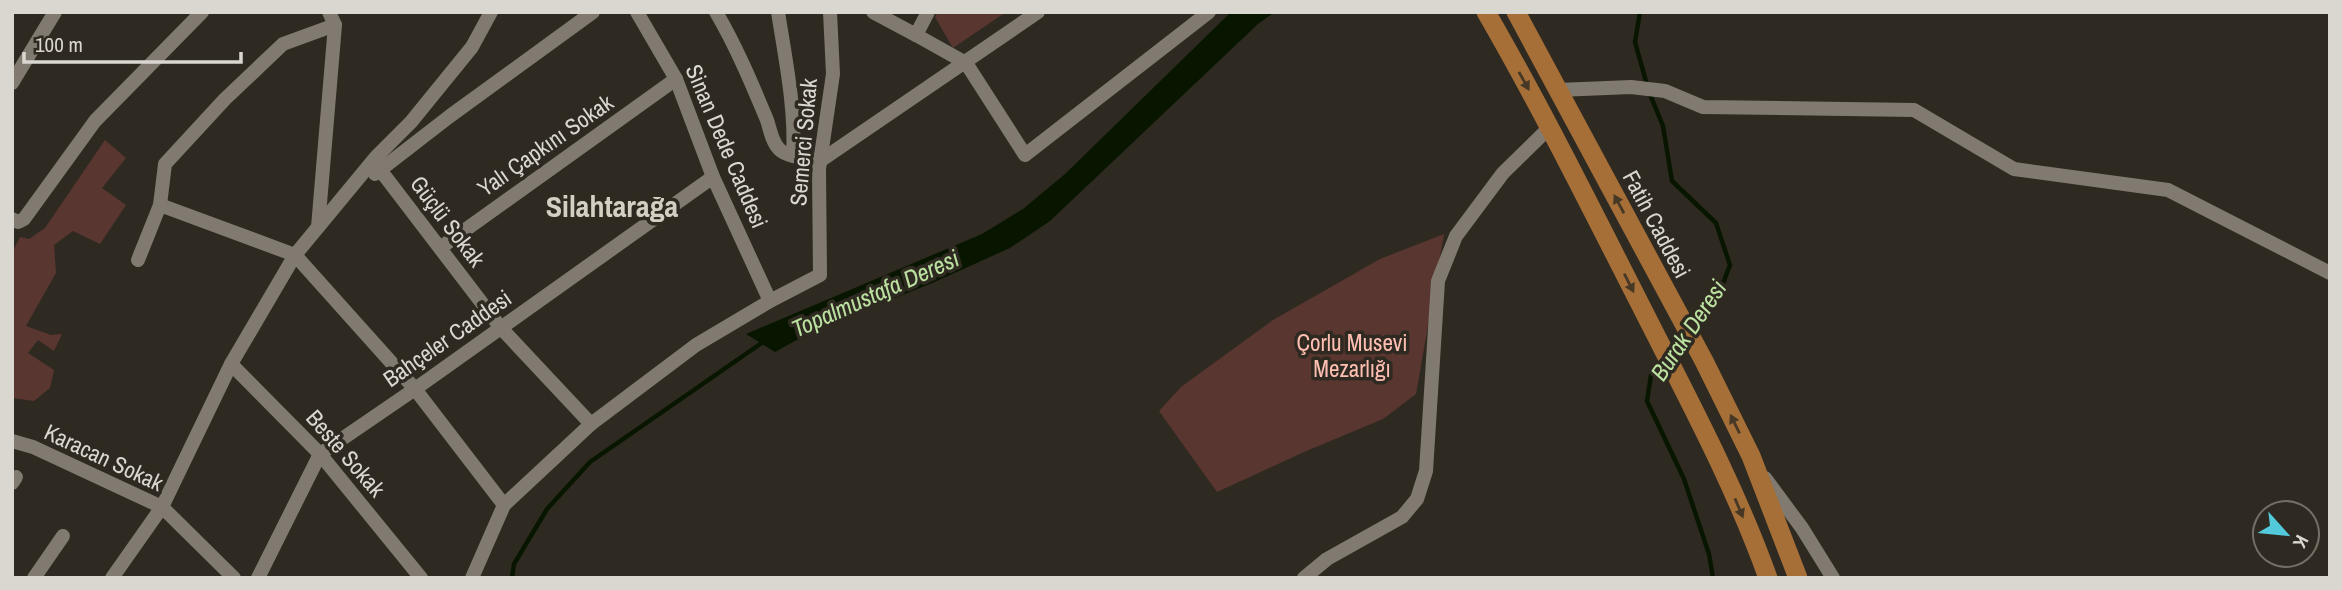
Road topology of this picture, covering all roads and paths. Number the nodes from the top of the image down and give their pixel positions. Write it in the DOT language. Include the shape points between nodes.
graph roads {
  1 [pos="55,12"];
  2 [pos="202,12"];
  3 [pos="491,12"];
  4 [pos="593,12"];
  5 [pos="637,12"];
  6 [pos="716,12"];
  7 [pos="778,12"];
  8 [pos="830,12"];
  9 [pos="873,12"];
  10 [pos="928,12"];
  11 [pos="1038,12"];
  12 [pos="1209,12"];
  13 [pos="1516,12"];
  14 [pos="1489,17"];
  15 [pos="332,19"];
  16 [pos="916,35"];
  17 [pos="965,63"];
  18 [pos="677,79"];
  19 [pos="12,83"];
  20 [pos="1558,90"];
  21 [pos="1550,127"];
  22 [pos="793,155"];
  23 [pos="820,161"];
  24 [pos="381,171"];
  25 [pos="713,177"];
  26 [pos="350,188"];
  27 [pos="160,205"];
  28 [pos="12,219"];
  29 [pos="318,228"];
  30 [pos="440,248"];
  31 [pos="295,255"];
  32 [pos="138,260"];
  33 [pos="2330,273"];
  34 [pos="770,301"];
  35 [pos="501,328"];
  36 [pos="231,363"];
  37 [pos="415,389"];
  38 [pos="591,424"];
  39 [pos="12,442"];
  40 [pos="320,454"];
  41 [pos="1751,456"];
  42 [pos="504,505"];
  43 [pos="162,507"];
  44 [pos="63,536"];
  45 [pos="34,578"];
  46 [pos="112,578"];
  47 [pos="234,578"];
  48 [pos="258,578"];
  49 [pos="421,578"];
  50 [pos="472,578"];
  51 [pos="1304,578"];
  52 [pos="1768,578"];
  53 [pos="1798,578"];
  54 [pos="1833,578"];
  1 -- 19 [label="street"];
  2 -- 28 [label="street" via="95,121 24,219"];
  3 -- 26 [label="street" via="472,47"];
  4 -- 24 [label="street"];
  5 -- 18 [label="street, Sinan Dede Caddesi"];
  6 -- 22 [label="street" via="773,140 780,150"];
  7 -- 22 [label="street"];
  8 -- 23 [label="street, Semerci Sokak" via="833,74"];
  9 -- 16 [label="street"];
  10 -- 16 [label="street"];
  11 -- 17 [label="street"];
  12 -- 17 [label="street" via="1025,155"];
  13 -- 20 [label="main road, Fatih Caddesi"];
  14 -- 21 [label="main road, one-way"];
  15 -- 27 [label="street" via="283,44 225,99 165,164"];
  15 -- 29 [label="street"];
  16 -- 17 [label="street"];
  17 -- 23 [label="street"];
  18 -- 25 [label="street, Sinan Dede Caddesi"];
  18 -- 30 [label="street, Yalı Çapkını Sokak"];
  20 -- 33 [label="street" via="1631,87 1665,91 1703,107 1914,110 2014,169 2168,190"];
  41 -- 20 [label="main road, Fatih Caddesi, one-way"];
  21 -- 51 [label="street" via="1503,173 1456,236 1438,281 1426,471 1418,499 1402,517 1327,559"];
  21 -- 52 [label="main road, one-way" via="1680,379"];
  22 -- 23 [label="street"];
  23 -- 34 [label="street, Semerci Sokak" via="820,275"];
  24 -- 26 [label="street"];
  24 -- 30 [label="street, Güçlü Sokak"];
  25 -- 34 [label="street, Sinan Dede Caddesi"];
  25 -- 35 [label="street, Bahçeler Caddesi"];
  26 -- 29 [label="street"];
  27 -- 31 [label="street"];
  27 -- 32 [label="street"];
  29 -- 31 [label="street"];
  30 -- 35 [label="street, Güçlü Sokak"];
  31 -- 36 [label="street"];
  31 -- 37 [label="street"];
  34 -- 38 [label="street" via="696,345"];
  35 -- 37 [label="street, Bahçeler Caddesi"];
  35 -- 38 [label="street, Güçlü Sokak"];
  36 -- 40 [label="street, Beste Sokak"];
  36 -- 43 [label="street"];
  37 -- 40 [label="street, Bahçeler Caddesi"];
  37 -- 42 [label="street"];
  38 -- 42 [label="street"];
  39 -- 43 [label="street, Karacan Sokak" via="33,447"];
  40 -- 48 [label="street, Bahçeler Caddesi"];
  40 -- 49 [label="street, Beste Sokak"];
  41 -- 53 [label="main road, Fatih Caddesi"];
  41 -- 54 [label="street"];
  42 -- 50 [label="street"];
  43 -- 46 [label="street"];
  43 -- 47 [label="street, Karacan Sokak"];
  44 -- 45 [label="street"];
}
